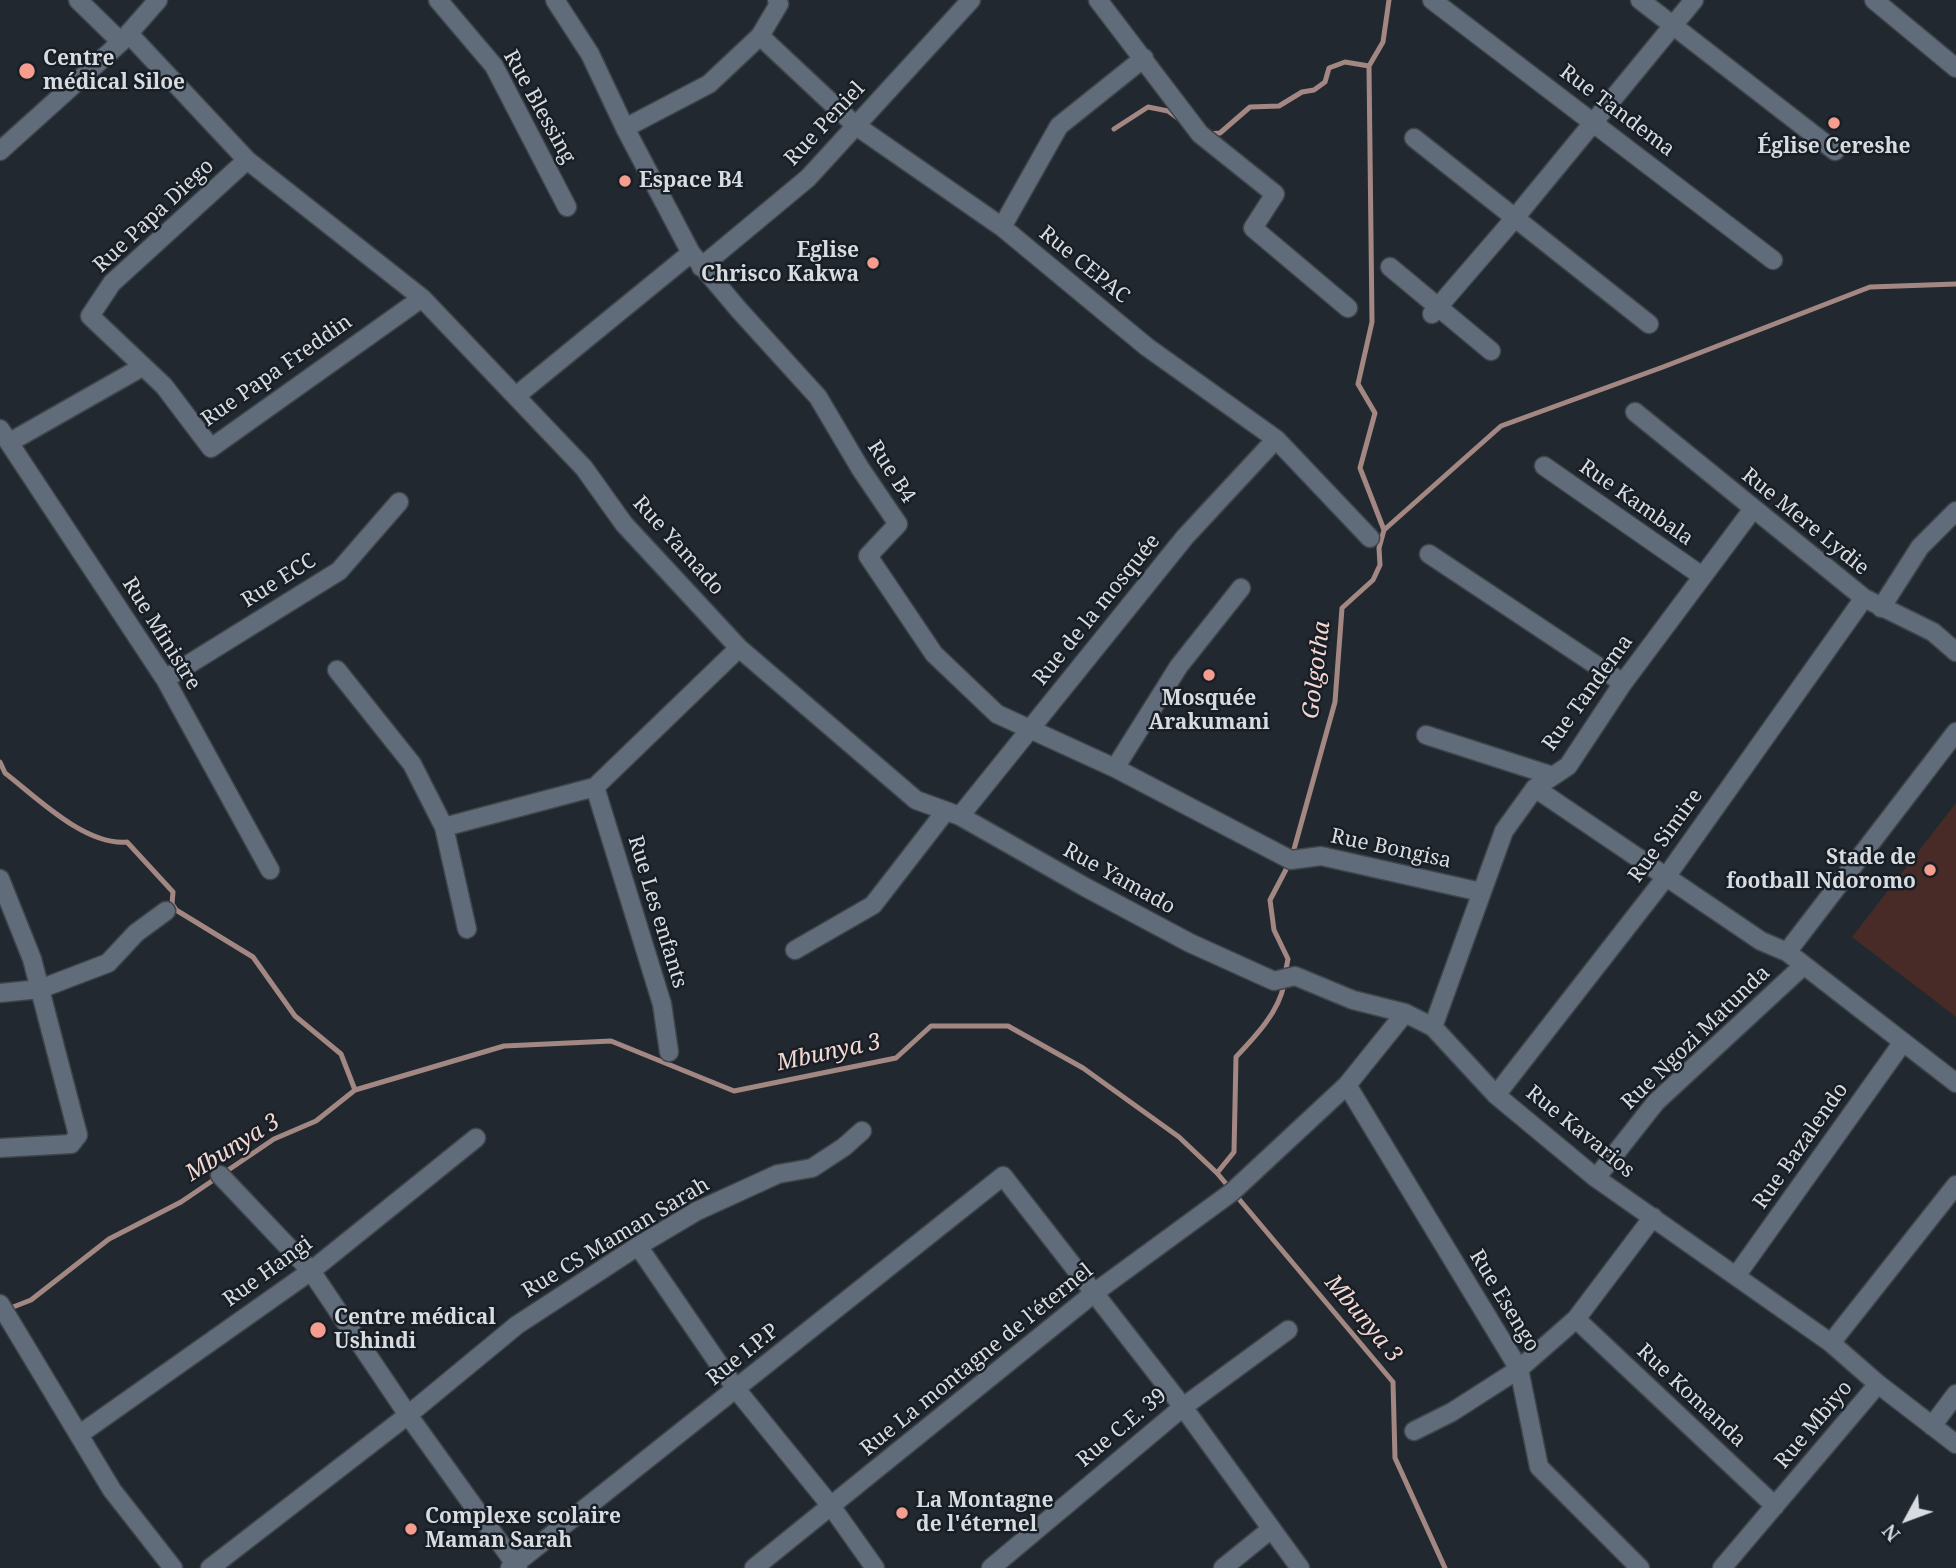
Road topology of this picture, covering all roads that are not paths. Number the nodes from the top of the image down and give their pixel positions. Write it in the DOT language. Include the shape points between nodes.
graph roads {
  1 [pos="78,0"];
  2 [pos="158,0"];
  3 [pos="438,0"];
  4 [pos="555,0"];
  5 [pos="971,0"];
  6 [pos="1098,0"];
  7 [pos="1432,0"];
  8 [pos="1640,0"];
  9 [pos="1695,0"];
  10 [pos="1874,0"];
  11 [pos="778,2"];
  12 [pos="1675,26"];
  13 [pos="760,36"];
  14 [pos="125,38"];
  15 [pos="1144,58"];
  16 [pos="1956,68"];
  17 [pos="1595,122"];
  18 [pos="855,125"];
  19 [pos="625,128"];
  20 [pos="1414,138"];
  21 [pos="0,151"];
  22 [pos="1835,151"];
  23 [pos="247,160"];
  24 [pos="567,207"];
  25 [pos="1514,219"];
  26 [pos="1002,227"];
  27 [pos="696,260"];
  28 [pos="1773,260"];
  29 [pos="1390,267"];
  30 [pos="422,298"];
  31 [pos="1348,308"];
  32 [pos="1435,310"];
  33 [pos="1648,324"];
  34 [pos="1491,351"];
  35 [pos="142,367"];
  36 [pos="516,396"];
  37 [pos="1634,412"];
  38 [pos="5,436"];
  39 [pos="1276,439"];
  40 [pos="1544,466"];
  41 [pos="399,502"];
  42 [pos="1752,509"];
  43 [pos="1956,511"];
  44 [pos="1370,538"];
  45 [pos="1429,554"];
  46 [pos="1702,576"];
  47 [pos="1241,588"];
  48 [pos="1864,598"];
  49 [pos="1881,608"];
  50 [pos="739,648"];
  51 [pos="1956,652"];
  52 [pos="337,670"];
  53 [pos="165,679"];
  54 [pos="1623,683"];
  55 [pos="1030,729"];
  56 [pos="1956,732"];
  57 [pos="1426,735"];
  58 [pos="1115,768"];
  59 [pos="1553,776"];
  60 [pos="595,787"];
  61 [pos="1535,788"];
  62 [pos="953,814"];
  63 [pos="444,827"];
  64 [pos="1291,860"];
  65 [pos="270,870"];
  66 [pos="1666,877"];
  67 [pos="0,879"];
  68 [pos="1481,892"];
  69 [pos="166,911"];
  70 [pos="467,929"];
  71 [pos="795,950"];
  72 [pos="1787,952"];
  73 [pos="1804,965"];
  74 [pos="1296,976"];
  75 [pos="40,989"];
  76 [pos="0,993"];
  77 [pos="1405,1013"];
  78 [pos="1433,1027"];
  79 [pos="1903,1042"];
  80 [pos="669,1052"];
  81 [pos="1956,1083"];
  82 [pos="1347,1085"];
  83 [pos="1496,1095"];
  84 [pos="862,1130"];
  85 [pos="477,1138"];
  86 [pos="0,1149"];
  87 [pos="220,1175"];
  88 [pos="1596,1178"];
  89 [pos="1956,1185"];
  90 [pos="1653,1217"];
  91 [pos="638,1246"];
  92 [pos="311,1270"];
  93 [pos="1736,1276"];
  94 [pos="1094,1293"];
  95 [pos="0,1304"];
  96 [pos="1576,1319"];
  97 [pos="1288,1330"];
  98 [pos="1831,1343"];
  99 [pos="1519,1369"];
  100 [pos="1878,1384"];
  101 [pos="736,1389"];
  102 [pos="1956,1394"];
  103 [pos="1183,1407"];
  104 [pos="408,1415"];
  105 [pos="1932,1426"];
  106 [pos="1414,1431"];
  107 [pos="80,1434"];
  108 [pos="1956,1444"];
  109 [pos="831,1506"];
  110 [pos="1775,1506"];
  111 [pos="1270,1530"];
  112 [pos="514,1567"];
  113 [pos="173,1568"];
  114 [pos="210,1568"];
  115 [pos="754,1568"];
  116 [pos="875,1568"];
  117 [pos="991,1568"];
  118 [pos="1223,1568"];
  119 [pos="1300,1568"];
  120 [pos="1640,1568"];
  121 [pos="1722,1568"];
  1 -- 14 [label="street, Rue Yamado"];
  2 -- 14 [label="street"];
  3 -- 24 [label="street, Rue Blessing" via="494,65"];
  4 -- 19 [label="street, Rue B4" via="590,54"];
  5 -- 18 [label="street, Rue Peniel"];
  6 -- 15 [label="street"];
  7 -- 17 [label="street, Rue Tandema"];
  8 -- 12 [label="street"];
  9 -- 12 [label="street"];
  10 -- 16 [label="street"];
  11 -- 13 [label="street"];
  12 -- 17 [label="street"];
  12 -- 22 [label="street"];
  13 -- 18 [label="street, Rue CEPAC"];
  13 -- 19 [label="street" via="709,84"];
  14 -- 21 [label="street"];
  14 -- 23 [label="street, Rue Yamado"];
  15 -- 26 [label="street" via="1059,125"];
  15 -- 31 [label="street" via="1200,134 1275,194 1253,228"];
  17 -- 25 [label="street"];
  17 -- 28 [label="street, Rue Tandema"];
  18 -- 26 [label="street, Rue CEPAC"];
  18 -- 27 [label="street, Rue Peniel" via="807,178"];
  19 -- 27 [label="street, Rue B4"];
  20 -- 25 [label="street"];
  23 -- 30 [label="street, Rue Yamado"];
  23 -- 35 [label="street, Rue Papa Diego" via="112,283 90,316"];
  25 -- 32 [label="street"];
  25 -- 33 [label="street"];
  26 -- 39 [label="street, Rue CEPAC" via="1147,347"];
  27 -- 36 [label="street, Rue Peniel"];
  27 -- 55 [label="street, Rue B4" via="818,397 898,524 867,556 934,654 997,714"];
  29 -- 32 [label="street"];
  30 -- 35 [label="street, Rue Papa Freddin" via="211,448 164,386"];
  30 -- 36 [label="street, Rue Yamado"];
  32 -- 34 [label="street"];
  35 -- 38 [label="street"];
  36 -- 50 [label="street, Rue Yamado" via="584,468 624,524"];
  37 -- 42 [label="street, Rue Mere Lydie"];
  38 -- 53 [label="street, Rue Ministre"];
  39 -- 44 [label="street, Rue CEPAC"];
  39 -- 55 [label="street, Rue de la mosquée" via="1185,537"];
  40 -- 46 [label="street, Rue Kambala"];
  41 -- 53 [label="street, Rue ECC" via="339,571"];
  42 -- 46 [label="street, Rue Tandema"];
  42 -- 48 [label="street, Rue Mere Lydie"];
  43 -- 49 [label="street" via="1920,547"];
  45 -- 54 [label="street"];
  46 -- 54 [label="street, Rue Tandema"];
  47 -- 58 [label="street" via="1179,666"];
  48 -- 49 [label="street, Rue Mere Lydie"];
  48 -- 66 [label="street, Rue Simire"];
  49 -- 51 [label="street, Rue Mere Lydie" via="1933,632"];
  50 -- 60 [label="street"];
  50 -- 62 [label="street, Rue Yamado" via="916,800"];
  52 -- 63 [label="street" via="412,764"];
  53 -- 65 [label="street, Rue Ministre"];
  54 -- 59 [label="street, Rue Tandema" via="1568,766"];
  55 -- 58 [label="street, Rue B4"];
  55 -- 62 [label="street, Rue de la mosquée"];
  56 -- 72 [label="street, Rue Ngozi Matunda"];
  57 -- 59 [label="street"];
  58 -- 64 [label="street, Rue B4"];
  59 -- 61 [label="street, Rue Tandema"];
  60 -- 63 [label="street"];
  60 -- 80 [label="street, Rue Les enfants" via="662,1004"];
  61 -- 66 [label="street"];
  61 -- 68 [label="street, Rue Tandema" via="1504,831"];
  62 -- 71 [label="street, Rue de la mosquée" via="873,905"];
  62 -- 74 [label="street, Rue Yamado" via="1191,943 1274,981"];
  63 -- 70 [label="street"];
  64 -- 68 [label="street, Rue Bongisa" via="1321,856"];
  66 -- 72 [label="street" via="1761,941"];
  66 -- 83 [label="street, Rue Simire"];
  67 -- 75 [label="street" via="33,959"];
  68 -- 78 [label="street, Rue Tandema"];
  69 -- 75 [label="street" via="136,933 108,963"];
  72 -- 73 [label="street"];
  73 -- 79 [label="street"];
  73 -- 88 [label="street, Rue Ngozi Matunda" via="1656,1102"];
  74 -- 77 [label="street, Rue Kavarios" via="1353,1000"];
  75 -- 76 [label="street"];
  75 -- 86 [label="street" via="78,1135 71,1144"];
  77 -- 78 [label="street, Rue Kavarios"];
  77 -- 82 [label="street"];
  78 -- 83 [label="street, Rue Kavarios"];
  79 -- 81 [label="street"];
  79 -- 93 [label="street, Rue Bazalendo"];
  82 -- 94 [label="street, Rue La montagne de l'éternel" via="1233,1192"];
  82 -- 99 [label="street, Rue Esengo"];
  83 -- 88 [label="street, Rue Kavarios"];
  84 -- 91 [label="street, Rue CS Maman Sarah" via="812,1168 778,1174 697,1211"];
  85 -- 92 [label="street, Rue Hangi"];
  87 -- 92 [label="street"];
  88 -- 90 [label="street, Rue Kavarios"];
  89 -- 98 [label="street"];
  90 -- 93 [label="street, Rue Kavarios"];
  90 -- 96 [label="street"];
  91 -- 101 [label="street"];
  91 -- 104 [label="street, Rue CS Maman Sarah" via="517,1325"];
  92 -- 104 [label="street"];
  92 -- 107 [label="street, Rue Hangi"];
  93 -- 98 [label="street, Rue Kavarios"];
  94 -- 101 [label="street, Rue I.P.P" via="1003,1176"];
  94 -- 103 [label="street"];
  94 -- 109 [label="street, Rue La montagne de l'éternel"];
  95 -- 107 [label="street"];
  96 -- 99 [label="street"];
  96 -- 110 [label="street, Rue Komanda"];
  97 -- 103 [label="street, Rue C.E. 39"];
  98 -- 100 [label="street, Rue Mbiyo"];
  99 -- 106 [label="street"];
  99 -- 120 [label="street, Rue Esengo" via="1539,1467"];
  100 -- 105 [label="street"];
  100 -- 110 [label="street, Rue Mbiyo"];
  101 -- 109 [label="street"];
  101 -- 112 [label="street, Rue I.P.P"];
  102 -- 105 [label="street"];
  103 -- 111 [label="street"];
  103 -- 117 [label="street, Rue C.E. 39"];
  104 -- 112 [label="street"];
  104 -- 114 [label="street, Rue CS Maman Sarah"];
  105 -- 108 [label="street"];
  107 -- 113 [label="street" via="112,1490"];
  109 -- 115 [label="street, Rue La montagne de l'éternel"];
  109 -- 116 [label="street"];
  110 -- 121 [label="street, Rue Mbiyo"];
  111 -- 118 [label="street"];
  111 -- 119 [label="street"];
}
